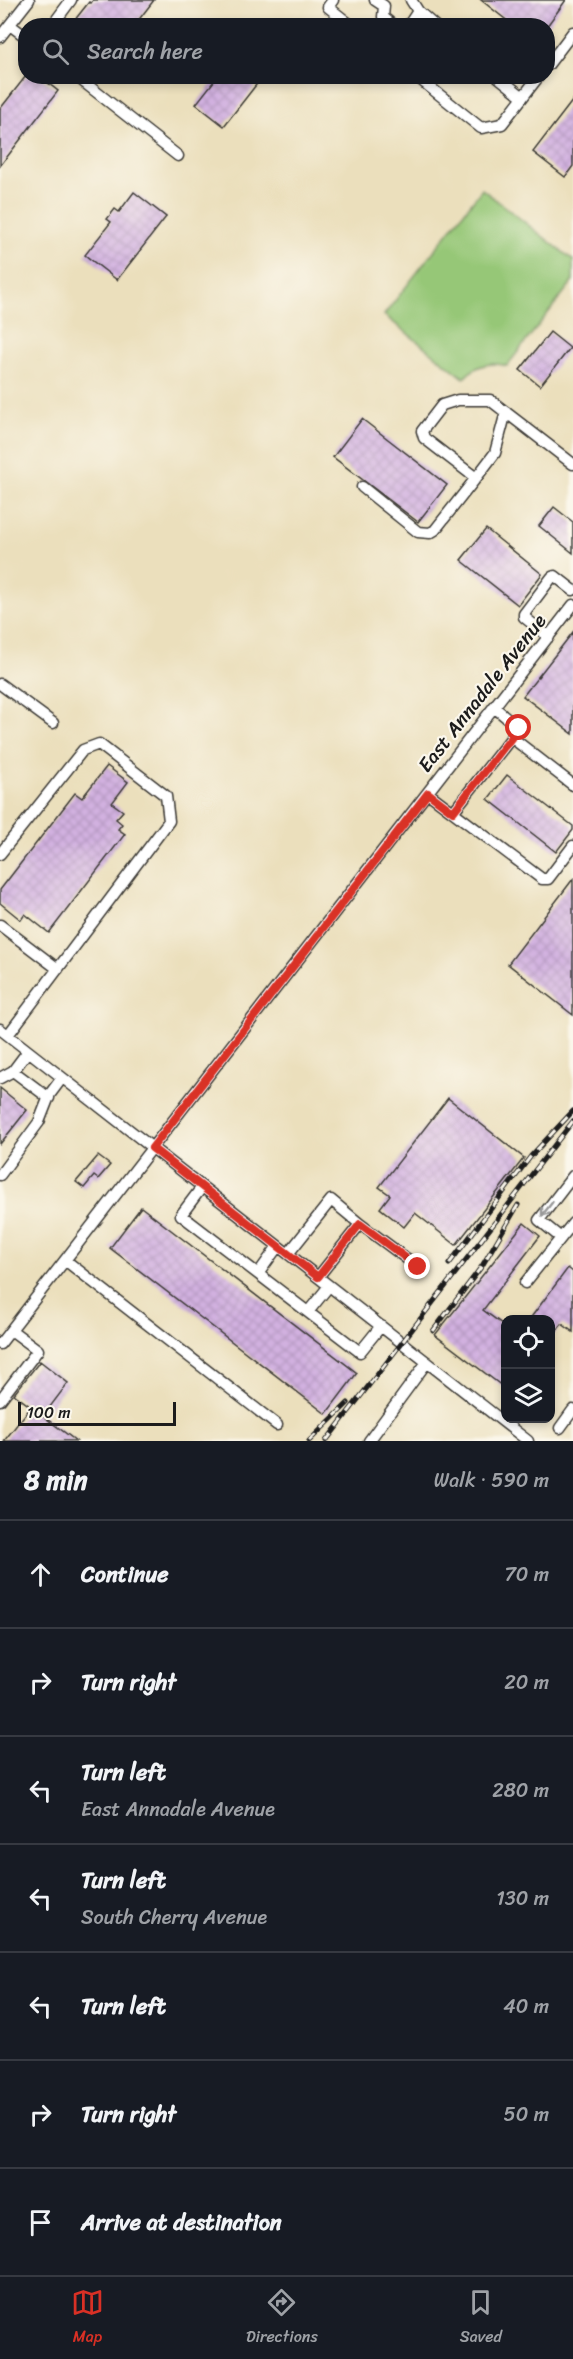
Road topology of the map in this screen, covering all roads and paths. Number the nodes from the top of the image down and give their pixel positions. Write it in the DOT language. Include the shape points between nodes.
graph roads {
  1 [pos="29,0"];
  2 [pos="71,0"];
  3 [pos="375,0"];
  4 [pos="411,0"];
  5 [pos="327,2"];
  6 [pos="418,11"];
  7 [pos="58,18"];
  8 [pos="344,18"];
  9 [pos="384,18"];
  10 [pos="413,18"];
  11 [pos="426,18"];
  12 [pos="10,25"];
  13 [pos="18,31"];
  14 [pos="573,32"];
  15 [pos="0,38"];
  16 [pos="555,56"];
  17 [pos="88,84"];
  18 [pos="426,84"];
  19 [pos="507,84"];
  20 [pos="533,84"];
  21 [pos="522,97"];
  22 [pos="178,156"];
  23 [pos="506,412"];
  24 [pos="573,464"];
  25 [pos="476,478"];
  26 [pos="362,487"];
  27 [pos="573,590"];
  28 [pos="573,605"];
  29 [pos="549,637"];
  30 [pos="0,684"];
  31 [pos="494,707"];
  32 [pos="53,723"];
  33 [pos="511,737"];
  34 [pos="573,785"];
  35 [pos="428,793"];
  36 [pos="453,812"];
  37 [pos="573,846"];
  38 [pos="0,854"];
  39 [pos="0,925"];
  40 [pos="58,969"];
  41 [pos="2,1031"];
  42 [pos="28,1051"];
  43 [pos="13,1071"];
  44 [pos="0,1078"];
  45 [pos="62,1078"];
  46 [pos="49,1098"];
  47 [pos="152,1148"];
  48 [pos="0,1175"];
  49 [pos="573,1176"];
  50 [pos="202,1187"];
  51 [pos="573,1222"];
  52 [pos="360,1224"];
  53 [pos="561,1238"];
  54 [pos="278,1246"];
  55 [pos="288,1254"];
  56 [pos="65,1260"];
  57 [pos="418,1267"];
  58 [pos="258,1274"];
  59 [pos="318,1277"];
  60 [pos="525,1283"];
  61 [pos="329,1286"];
  62 [pos="308,1312"];
  63 [pos="381,1326"];
  64 [pos="11,1330"];
  65 [pos="0,1344"];
  66 [pos="427,1362"];
  67 [pos="0,1400"];
  68 [pos="573,1410"];
  69 [pos="277,1425"];
  70 [pos="560,1428"];
  71 [pos="369,1441"];
  72 [pos="528,1441"];
  1 -- 12 [label="street"];
  2 -- 7 [label="street"];
  3 -- 9 [label="street" via="384,6"];
  4 -- 6 [label="street"];
  5 -- 8 [label="street"];
  6 -- 10 [label="street"];
  6 -- 11 [label="street"];
  12 -- 13 [label="street"];
  12 -- 15 [label="street"];
  14 -- 16 [label="street"];
  17 -- 22 [label="street"];
  18 -- 21 [label="street" via="482,128 502,124"];
  19 -- 21 [label="street"];
  20 -- 21 [label="street"];
  23 -- 24 [label="street"];
  23 -- 25 [label="street" via="495,453"];
  23 -- 25 [label="street" via="490,400 458,400 442,405 422,431 424,438"];
  25 -- 26 [label="street" via="430,533 418,532"];
  27 -- 29 [label="street" via="552,577 524,614"];
  28 -- 29 [label="street, East Annadale Avenue"];
  29 -- 31 [label="street, East Annadale Avenue"];
  30 -- 32 [label="street"];
  31 -- 33 [label="street" via="519,726"];
  31 -- 35 [label="street, East Annadale Avenue"];
  33 -- 34 [label="street"];
  33 -- 36 [label="street"];
  35 -- 36 [label="street"];
  35 -- 47 [label="street, East Annadale Avenue"];
  36 -- 37 [label="street" via="542,879 548,879"];
  38 -- 40 [label="street" via="83,750 99,744 166,796 169,821"];
  39 -- 40 [label="street"];
  40 -- 41 [label="street"];
  41 -- 42 [label="street"];
  42 -- 43 [label="street"];
  42 -- 45 [label="street"];
  43 -- 44 [label="street"];
  43 -- 46 [label="street"];
  45 -- 46 [label="street"];
  45 -- 47 [label="street"];
  46 -- 48 [label="street" via="39,1122"];
  47 -- 50 [label="street"];
  47 -- 56 [label="street, East Annadale Avenue"];
  49 -- 53 [label="street, one-way" via="539,1220"];
  50 -- 54 [label="street"];
  50 -- 58 [label="street" via="181,1215"];
  51 -- 53 [label="street"];
  52 -- 55 [label="street" via="331,1200"];
  52 -- 57 [label="street"];
  52 -- 59 [label="street"];
  53 -- 60 [label="street"];
  54 -- 55 [label="street"];
  54 -- 58 [label="street"];
  55 -- 59 [label="street"];
  56 -- 64 [label="street, East Annadale Avenue"];
  56 -- 69 [label="street"];
  58 -- 62 [label="street"];
  59 -- 61 [label="street"];
  61 -- 62 [label="street"];
  61 -- 63 [label="street"];
  62 -- 63 [label="street" via="360,1352"];
  63 -- 66 [label="street"];
  64 -- 65 [label="street, East Annadale Avenue"];
  64 -- 67 [label="street" via="38,1350"];
  66 -- 71 [label="street"];
  66 -- 72 [label="street"];
  68 -- 70 [label="street"];
}
